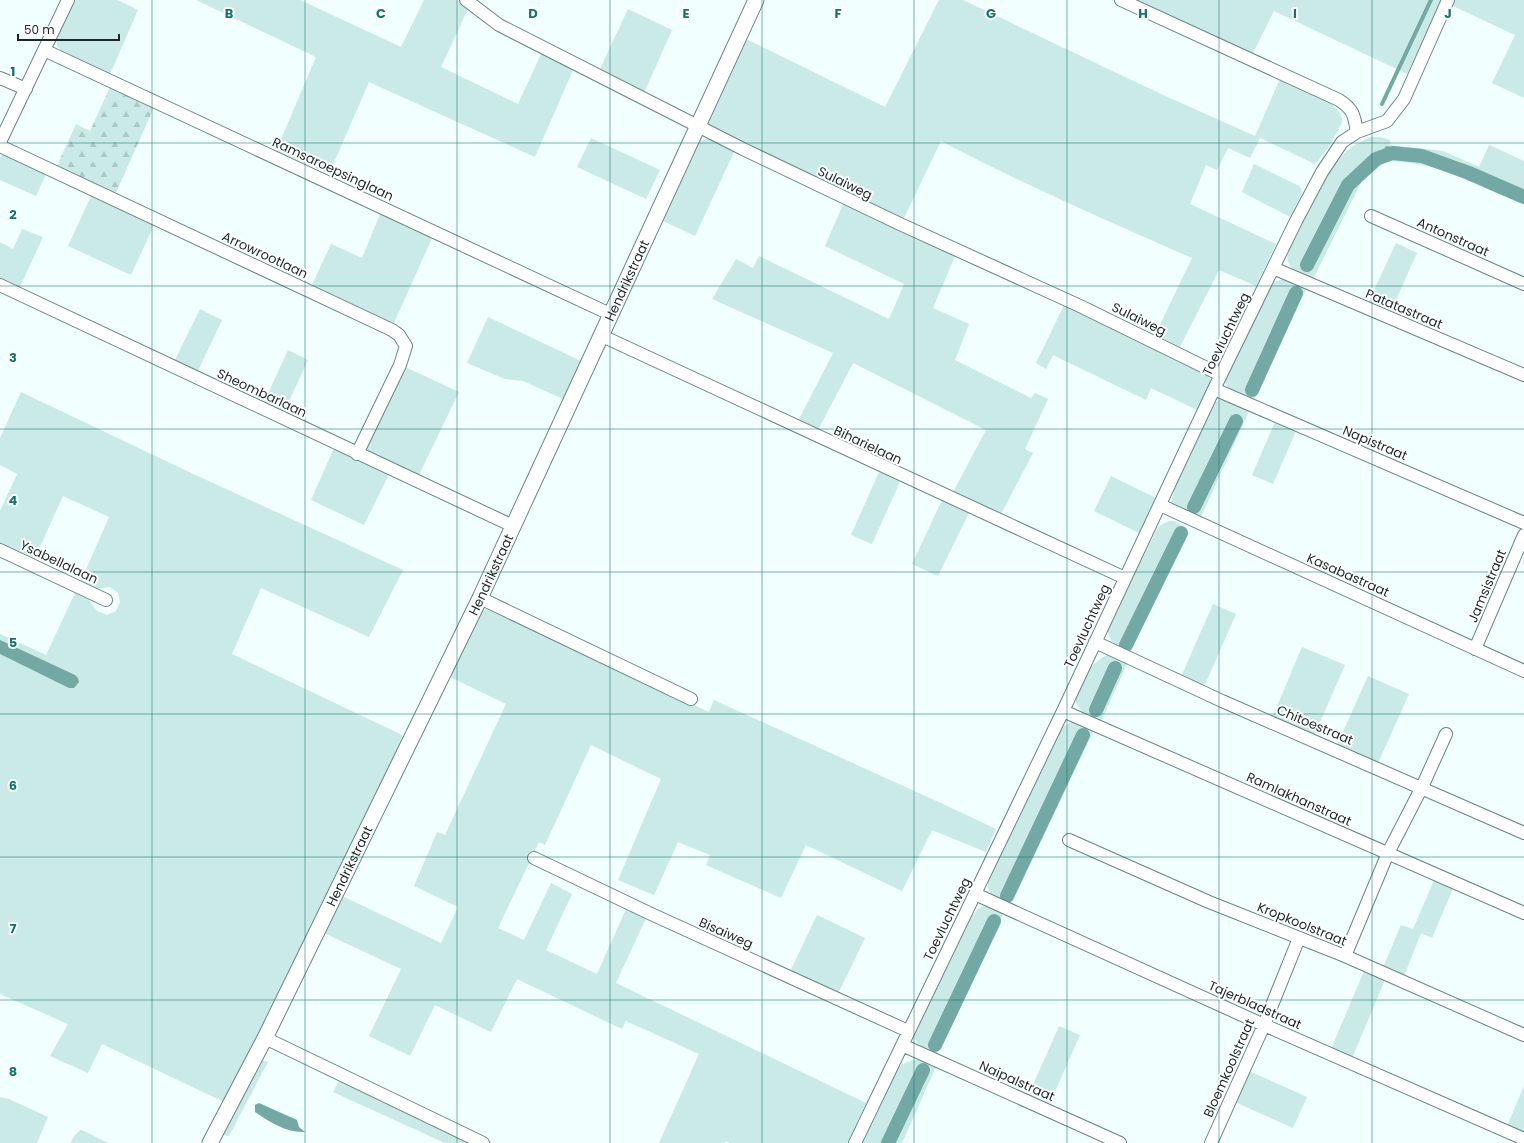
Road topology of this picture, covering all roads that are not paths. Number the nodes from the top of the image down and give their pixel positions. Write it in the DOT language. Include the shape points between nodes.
graph roads {
  1 [pos="68,0"];
  2 [pos="466,0"];
  3 [pos="756,0"];
  4 [pos="1121,0"];
  5 [pos="1448,0"];
  6 [pos="44,50"];
  7 [pos="0,78"];
  8 [pos="26,89"];
  9 [pos="697,126"];
  10 [pos="1357,132"];
  11 [pos="0,142"];
  12 [pos="0,146"];
  13 [pos="1371,216"];
  14 [pos="1273,268"];
  15 [pos="1524,284"];
  16 [pos="0,285"];
  17 [pos="610,314"];
  18 [pos="600,335"];
  19 [pos="1221,375"];
  20 [pos="1524,375"];
  21 [pos="1214,389"];
  22 [pos="357,454"];
  23 [pos="1160,505"];
  24 [pos="1524,523"];
  25 [pos="513,526"];
  26 [pos="1524,535"];
  27 [pos="0,550"];
  28 [pos="1125,578"];
  29 [pos="480,598"];
  30 [pos="106,600"];
  31 [pos="1095,642"];
  32 [pos="1475,649"];
  33 [pos="1524,671"];
  34 [pos="691,700"];
  35 [pos="1063,711"];
  36 [pos="1446,734"];
  37 [pos="1422,787"];
  38 [pos="1524,833"];
  39 [pos="1069,840"];
  40 [pos="1388,853"];
  41 [pos="534,858"];
  42 [pos="975,894"];
  43 [pos="1524,913"];
  44 [pos="1299,938"];
  45 [pos="1345,956"];
  46 [pos="1264,1025"];
  47 [pos="908,1031"];
  48 [pos="1524,1035"];
  49 [pos="265,1038"];
  50 [pos="902,1045"];
  51 [pos="1524,1139"];
  52 [pos="210,1143"];
  53 [pos="483,1143"];
  54 [pos="855,1143"];
  55 [pos="1120,1143"];
  56 [pos="1211,1143"];
  1 -- 6 [label="street"];
  2 -- 9 [label="street, Sulaiweg" via="499,25"];
  3 -- 9 [label="street, Hendrikstraat"];
  4 -- 10 [label="street" via="1339,100 1354,114"];
  5 -- 10 [label="street, Toevluchtweg" via="1404,99 1387,121"];
  6 -- 8 [label="street"];
  6 -- 17 [label="street, Ramsaroepsinglaan"];
  7 -- 8 [label="street"];
  8 -- 11 [label="street"];
  9 -- 17 [label="street, Hendrikstraat"];
  9 -- 19 [label="street, Sulaiweg"];
  10 -- 14 [label="street, Toevluchtweg" via="1342,142 1322,172"];
  12 -- 22 [label="street, Arrowrootlaan" via="399,335 406,346 400,365"];
  13 -- 15 [label="street, Antonstraat"];
  14 -- 19 [label="street, Toevluchtweg"];
  14 -- 20 [label="street, Patatastraat"];
  16 -- 22 [label="street, Sheombarlaan"];
  17 -- 18 [label="street, Hendrikstraat"];
  18 -- 25 [label="street, Hendrikstraat"];
  18 -- 28 [label="street, Biharielaan"];
  19 -- 21 [label="street, Toevluchtweg"];
  21 -- 23 [label="street, Toevluchtweg"];
  21 -- 24 [label="street, Napistraat"];
  22 -- 25 [label="street, Sheombarlaan"];
  23 -- 28 [label="street, Toevluchtweg"];
  23 -- 32 [label="street, Kasabastraat"];
  25 -- 29 [label="street, Hendrikstraat"];
  26 -- 32 [label="street, Jamsistraat"];
  27 -- 30 [label="street, Ysabellalaan"];
  28 -- 31 [label="street, Toevluchtweg"];
  29 -- 34 [label="street"];
  29 -- 49 [label="street, Hendrikstraat"];
  31 -- 35 [label="street, Toevluchtweg"];
  31 -- 37 [label="street, Chitoestraat" via="1222,701"];
  32 -- 33 [label="street, Kasabastraat"];
  35 -- 40 [label="street, Ramlakhanstraat"];
  35 -- 42 [label="street, Toevluchtweg"];
  36 -- 37 [label="street"];
  37 -- 38 [label="street, Chitoestraat"];
  37 -- 40 [label="street"];
  39 -- 44 [label="street, Kropkoolstraat" via="1209,902"];
  40 -- 43 [label="street, Ramlakhanstraat"];
  40 -- 45 [label="street"];
  41 -- 47 [label="street, Bisaiweg"];
  42 -- 46 [label="street, Tajerbladstraat"];
  42 -- 47 [label="street, Toevluchtweg"];
  44 -- 45 [label="street, Kropkoolstraat"];
  44 -- 46 [label="street, Bloemkoolstraat"];
  45 -- 48 [label="street, Kropkoolstraat"];
  46 -- 51 [label="street, Tajerbladstraat"];
  46 -- 56 [label="street, Bloemkoolstraat"];
  47 -- 50 [label="street, Toevluchtweg"];
  49 -- 52 [label="street, Hendrikstraat"];
  49 -- 53 [label="street"];
  50 -- 54 [label="street, Toevluchtweg"];
  50 -- 55 [label="street, Naipalstraat"];
}
